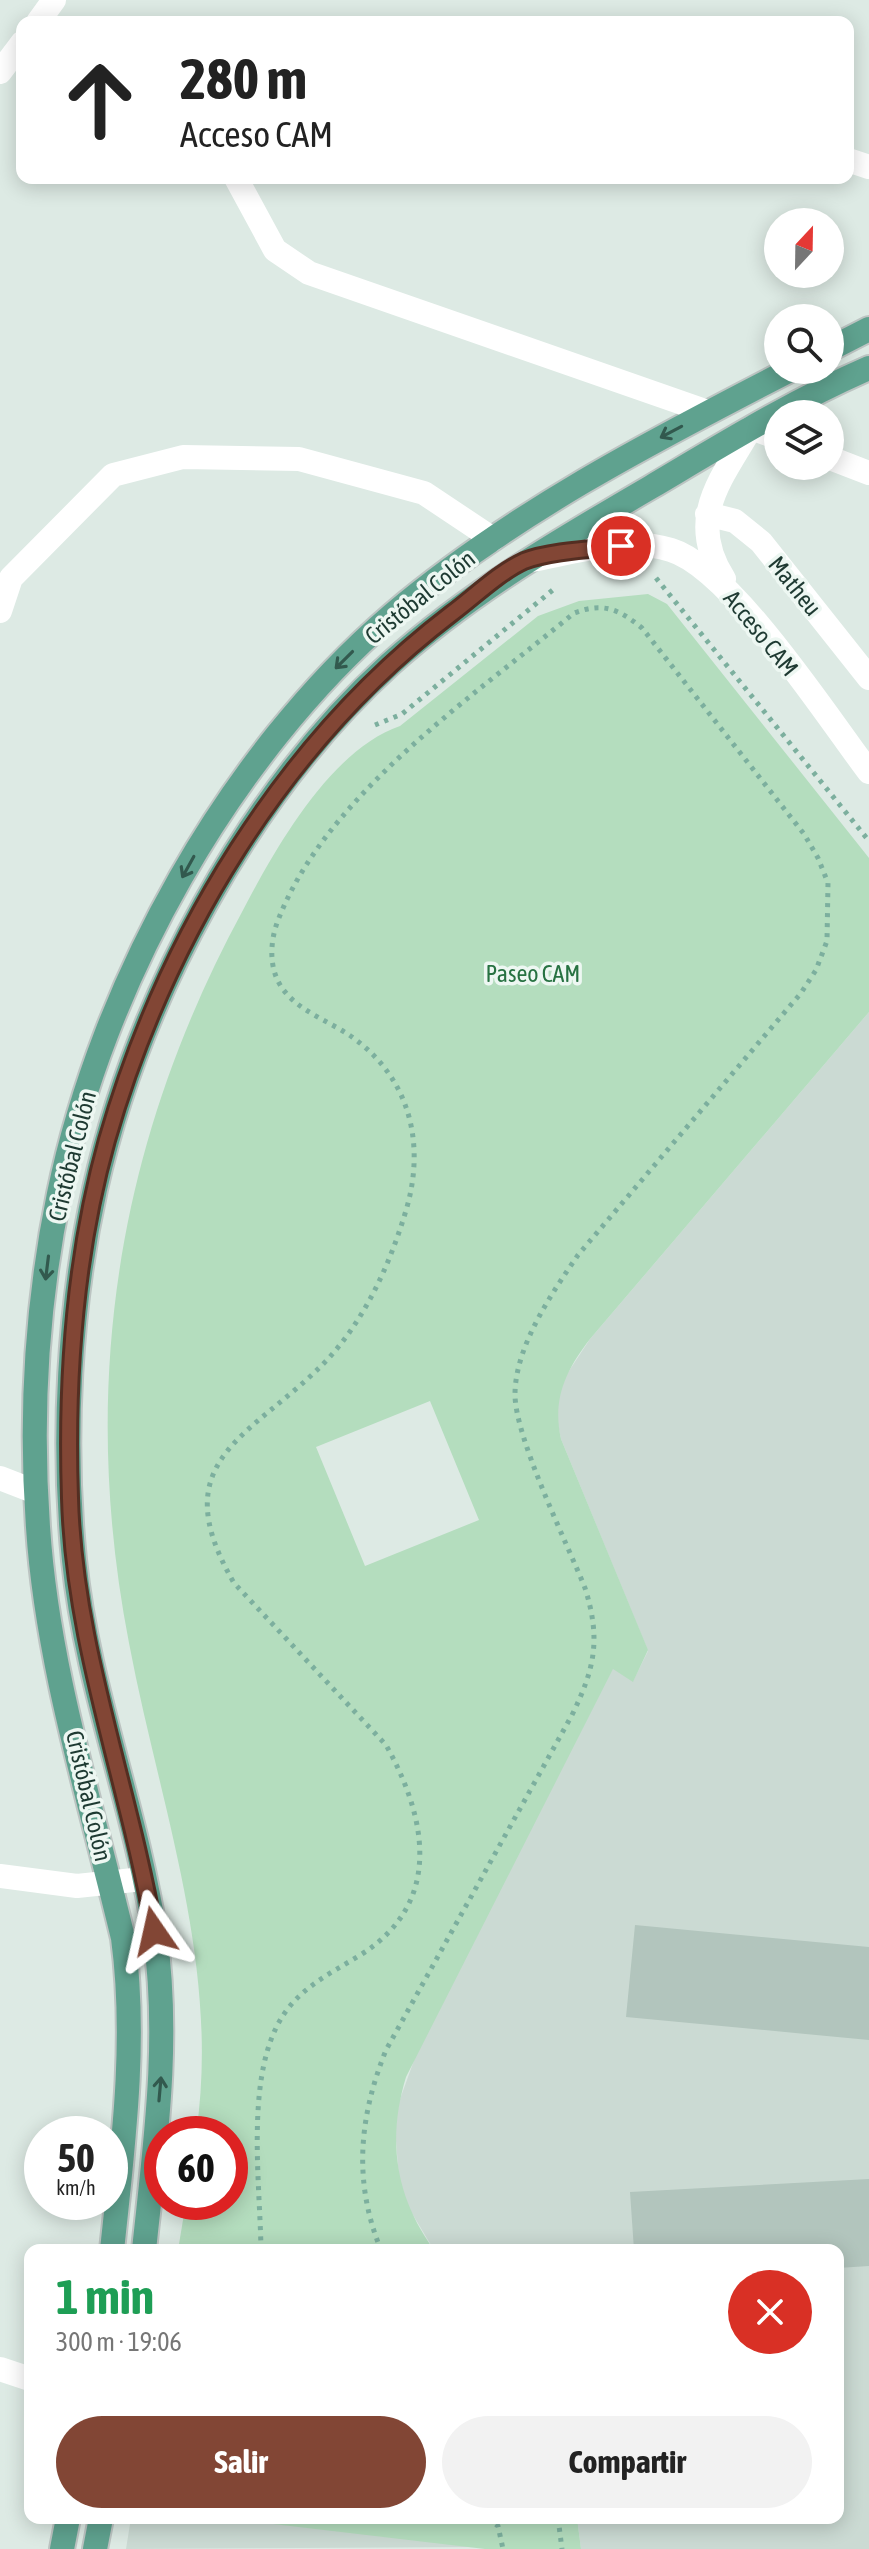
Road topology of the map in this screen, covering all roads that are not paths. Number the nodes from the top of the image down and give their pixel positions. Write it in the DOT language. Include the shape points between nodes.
graph roads {
  1 [pos="239,184"];
  2 [pos="869,329"];
  3 [pos="844,342"];
  4 [pos="869,368"];
  5 [pos="764,383"];
  6 [pos="708,412"];
  7 [pos="751,428"];
  8 [pos="764,433"];
  9 [pos="844,463"];
  10 [pos="869,473"];
  11 [pos="707,514"];
  12 [pos="493,539"];
  13 [pos="525,561"];
  14 [pos="6,575"];
  15 [pos="731,592"];
  16 [pos="0,611"];
  17 [pos="869,678"];
  18 [pos="869,772"];
  19 [pos="0,1478"];
  20 [pos="36,1492"];
  21 [pos="0,1876"];
  22 [pos="143,1879"];
  23 [pos="110,1884"];
  24 [pos="112,2244"];
  25 [pos="145,2244"];
  26 [pos="0,2369"];
  27 [pos="24,2377"];
  28 [pos="67,2524"];
  29 [pos="100,2524"];
  30 [pos="62,2549"];
  31 [pos="95,2549"];
  1 -- 6 [label="street" via="275,250 309,273"];
  2 -- 3 [label="main road"];
  4 -- 7 [label="main road, Cristóbal Colón"];
  5 -- 6 [label="main road, Cristóbal Colón"];
  6 -- 12 [label="main road, Cristóbal Colón, one-way"];
  7 -- 8 [label="street"];
  7 -- 11 [label="street, Acceso CAM" via="713,493"];
  7 -- 13 [label="main road, Cristóbal Colón"];
  9 -- 10 [label="street"];
  11 -- 15 [label="street, Acceso CAM" via="708,550"];
  11 -- 17 [label="street, Matheu" via="735,521 761,542"];
  12 -- 14 [label="street" via="424,493 299,459 183,457 113,475"];
  12 -- 20 [label="main road, Cristóbal Colón, one-way" via="390,617 274,737 203,840 141,957 92,1078 59,1193 40,1324"];
  13 -- 15 [label="street, Acceso CAM" via="649,545 673,550"];
  13 -- 22 [label="main road, Cristóbal Colón" via="387,667 301,760 264,810 175,967 108,1139 79,1295 70,1497 81,1616"];
  14 -- 16 [label="street"];
  15 -- 18 [label="street, Acceso CAM"];
  19 -- 20 [label="street"];
  20 -- 23 [label="main road, Cristóbal Colón" via="50,1628"];
  21 -- 23 [label="street" via="77,1886"];
  22 -- 23 [label="street"];
  25 -- 22 [label="main road, Cristóbal Colón, one-way" via="162,2060 157,1956"];
  23 -- 24 [label="main road, Cristóbal Colón" via="123,1938 129,2011"];
  26 -- 27 [label="street"];
  28 -- 30 [label="main road"];
  29 -- 31 [label="main road"];
}
